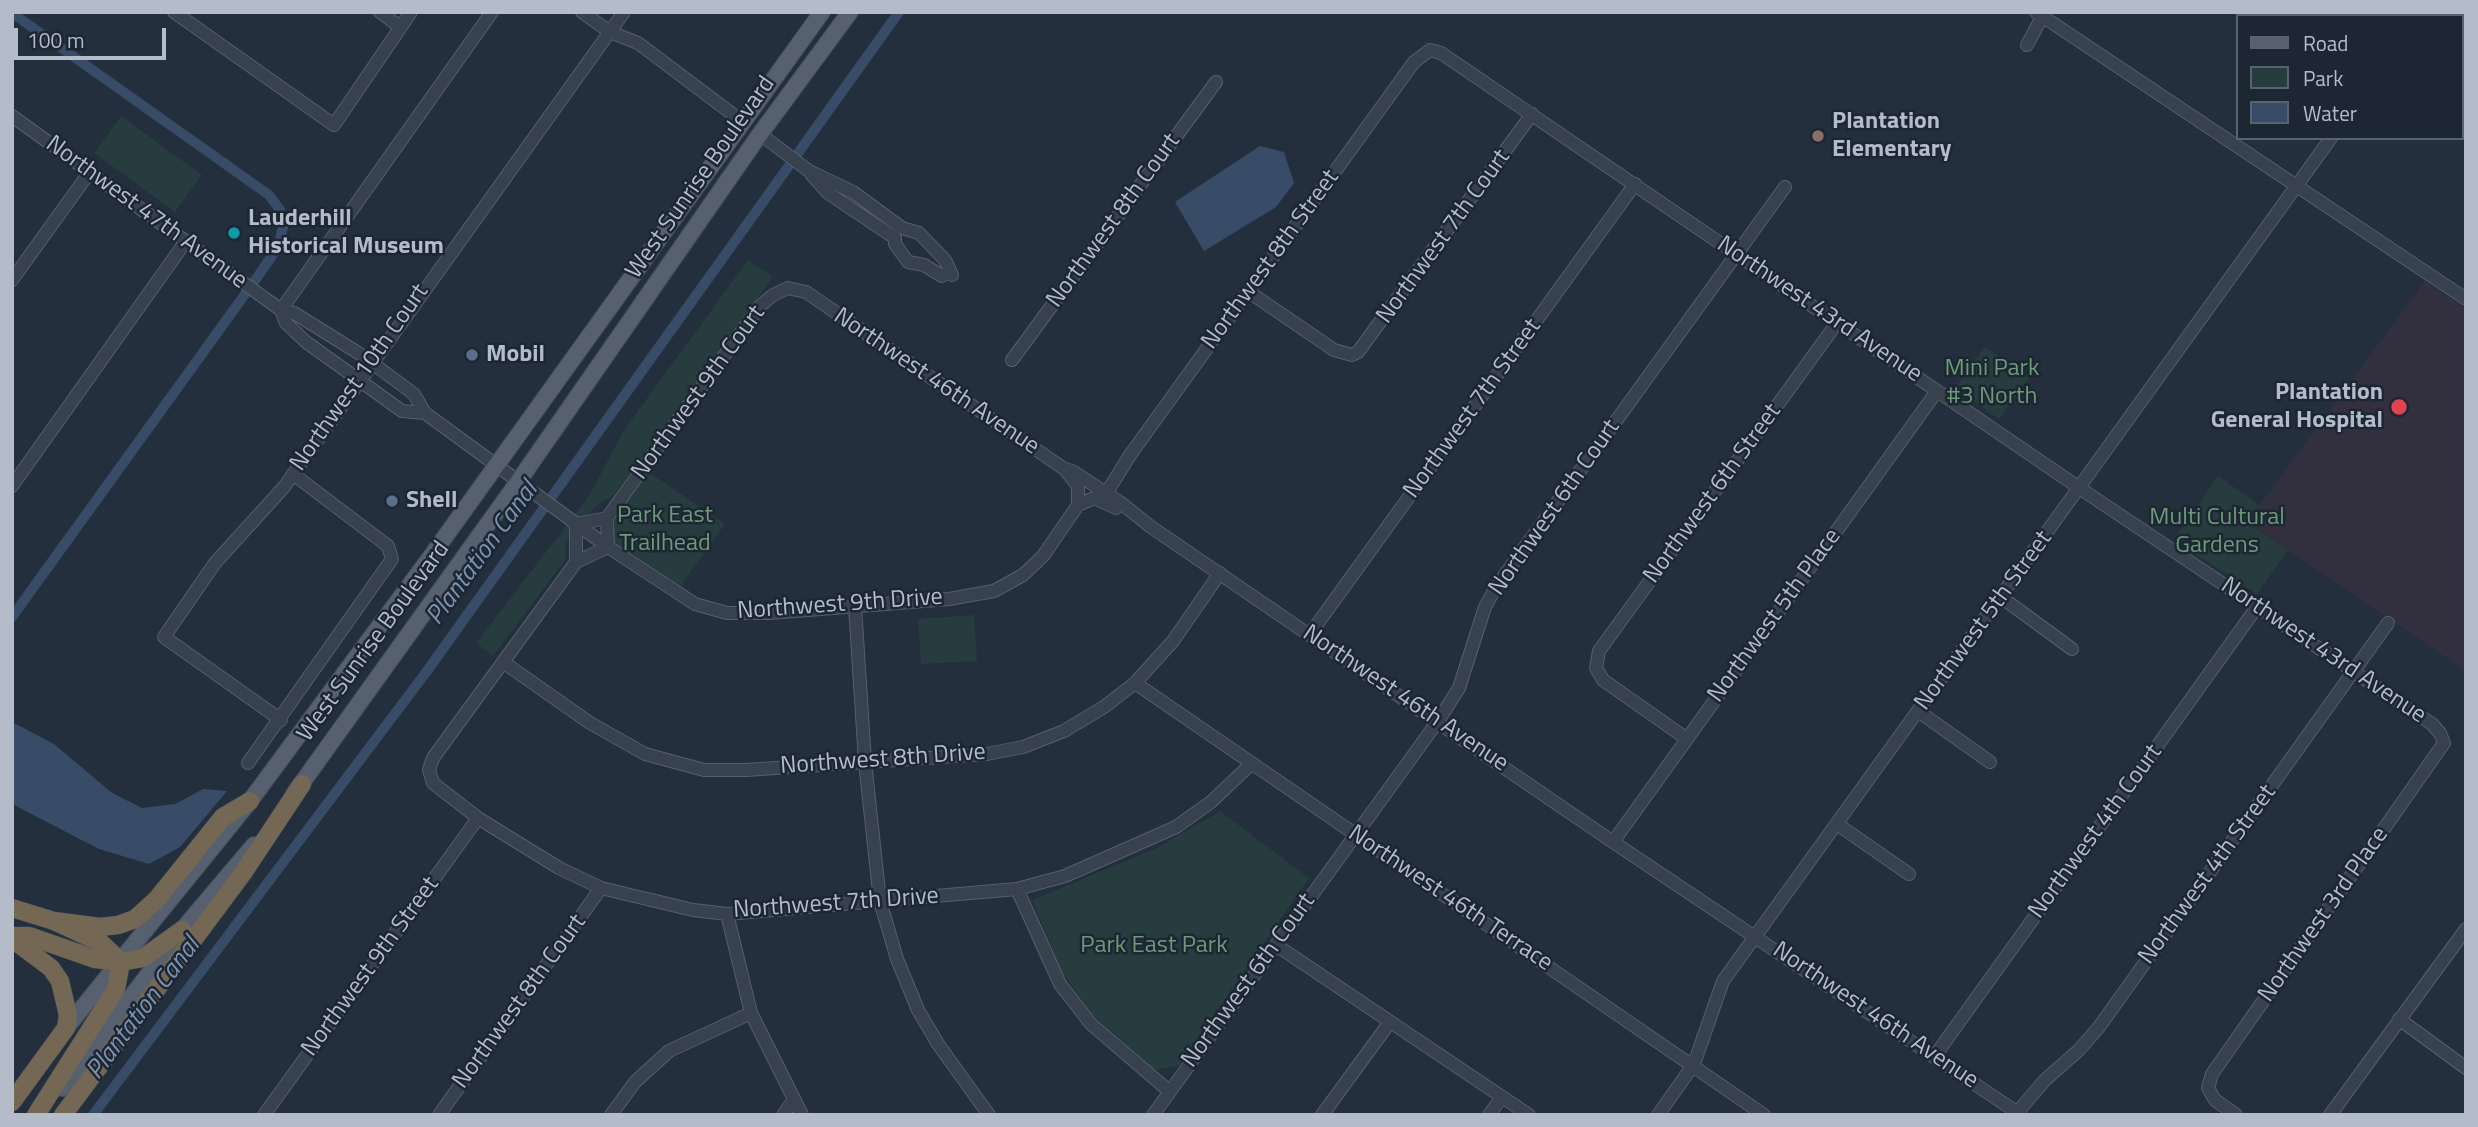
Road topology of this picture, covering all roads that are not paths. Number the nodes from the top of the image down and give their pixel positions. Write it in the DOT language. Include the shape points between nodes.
graph roads {
  1 [pos="174,12"];
  2 [pos="380,12"];
  3 [pos="411,12"];
  4 [pos="492,12"];
  5 [pos="582,12"];
  6 [pos="624,12"];
  7 [pos="822,12"];
  8 [pos="850,12"];
  9 [pos="2039,14"];
  10 [pos="400,27"];
  11 [pos="610,32"];
  12 [pos="2027,45"];
  13 [pos="1430,50"];
  14 [pos="1216,82"];
  15 [pos="756,104"];
  16 [pos="1532,114"];
  17 [pos="12,116"];
  18 [pos="743,122"];
  19 [pos="760,134"];
  20 [pos="2330,140"];
  21 [pos="743,159"];
  22 [pos="809,171"];
  23 [pos="89,173"];
  24 [pos="1635,184"];
  25 [pos="1785,187"];
  26 [pos="2297,187"];
  27 [pos="186,240"];
  28 [pos="935,250"];
  29 [pos="1737,254"];
  30 [pos="924,265"];
  31 [pos="12,280"];
  32 [pos="788,288"];
  33 [pos="1249,292"];
  34 [pos="2466,299"];
  35 [pos="281,310"];
  36 [pos="1837,323"];
  37 [pos="1012,360"];
  38 [pos="371,362"];
  39 [pos="358,379"];
  40 [pos="1937,391"];
  41 [pos="425,413"];
  42 [pos="496,464"];
  43 [pos="1063,468"];
  44 [pos="293,474"];
  45 [pos="1118,475"];
  46 [pos="518,482"];
  47 [pos="1090,482"];
  48 [pos="12,486"];
  49 [pos="2081,489"];
  50 [pos="1109,500"];
  51 [pos="1078,505"];
  52 [pos="607,517"];
  53 [pos="575,523"];
  54 [pos="608,547"];
  55 [pos="576,562"];
  56 [pos="1220,573"];
  57 [pos="2001,597"];
  58 [pos="855,606"];
  59 [pos="2257,607"];
  60 [pos="2388,623"];
  61 [pos="1310,634"];
  62 [pos="2072,649"];
  63 [pos="503,662"];
  64 [pos="2354,672"];
  65 [pos="1135,683"];
  66 [pos="1918,711"];
  67 [pos="281,720"];
  68 [pos="1438,721"];
  69 [pos="1687,739"];
  70 [pos="2444,743"];
  71 [pos="865,762"];
  72 [pos="1990,762"];
  73 [pos="248,763"];
  74 [pos="1251,764"];
  75 [pos="302,784"];
  76 [pos="250,801"];
  77 [pos="478,818"];
  78 [pos="1837,824"];
  79 [pos="1355,834"];
  80 [pos="1613,842"];
  81 [pos="1909,874"];
  82 [pos="601,888"];
  83 [pos="1017,889"];
  84 [pos="880,901"];
  85 [pos="12,908"];
  86 [pos="727,914"];
  87 [pos="54,921"];
  88 [pos="2466,929"];
  89 [pos="182,930"];
  90 [pos="1756,936"];
  91 [pos="12,938"];
  92 [pos="1276,945"];
  93 [pos="121,962"];
  94 [pos="751,1013"];
  95 [pos="2399,1019"];
  96 [pos="1390,1022"];
  97 [pos="66,1028"];
  98 [pos="1934,1056"];
  99 [pos="1694,1064"];
  100 [pos="2466,1068"];
  101 [pos="1170,1091"];
  102 [pos="1502,1097"];
  103 [pos="793,1101"];
  104 [pos="12,1102"];
  105 [pos="2017,1114"];
  106 [pos="36,1115"];
  107 [pos="41,1115"];
  108 [pos="62,1115"];
  109 [pos="264,1115"];
  110 [pos="439,1115"];
  111 [pos="611,1115"];
  112 [pos="783,1115"];
  113 [pos="802,1115"];
  114 [pos="989,1115"];
  115 [pos="1153,1115"];
  116 [pos="1322,1115"];
  117 [pos="1489,1115"];
  118 [pos="1529,1115"];
  119 [pos="1658,1115"];
  120 [pos="1764,1115"];
  121 [pos="2236,1115"];
  122 [pos="2330,1115"];
  1 -- 10 [label="street" via="334,125"];
  2 -- 10 [label="street"];
  3 -- 10 [label="street"];
  4 -- 35 [label="street"];
  5 -- 11 [label="street"];
  6 -- 11 [label="street, Northwest 10th Court"];
  7 -- 15 [label="main road, West Sunrise Boulevard"];
  8 -- 19 [label="main road, West Sunrise Boulevard"];
  9 -- 12 [label="street"];
  9 -- 26 [label="street"];
  11 -- 18 [label="street" via="638,43"];
  11 -- 38 [label="street, Northwest 10th Court"];
  13 -- 16 [label="street, Northwest 43rd Avenue" via="1451,58"];
  13 -- 33 [label="street, Northwest 8th Street" via="1414,62"];
  14 -- 37 [label="street, Northwest 8th Court"];
  15 -- 18 [label="main road, West Sunrise Boulevard"];
  15 -- 19 [label="main road" via="754,123"];
  16 -- 24 [label="street, Northwest 43rd Avenue"];
  16 -- 33 [label="street, Northwest 7th Court" via="1366,345 1352,355 1334,350"];
  17 -- 23 [label="street, Northwest 47th Avenue"];
  18 -- 21 [label="main road"];
  18 -- 42 [label="main road, West Sunrise Boulevard"];
  19 -- 21 [label="main road, West Sunrise Boulevard"];
  19 -- 22 [label="street"];
  20 -- 26 [label="street, Northwest 5th Street"];
  21 -- 46 [label="main road, West Sunrise Boulevard"];
  22 -- 28 [label="street" via="853,192 902,228 919,233"];
  22 -- 30 [label="street" via="828,194 895,238 908,262"];
  23 -- 27 [label="street, Northwest 47th Avenue"];
  23 -- 31 [label="street"];
  24 -- 29 [label="street, Northwest 43rd Avenue"];
  24 -- 61 [label="street, Northwest 7th Street"];
  25 -- 29 [label="street, Northwest 6th Court"];
  26 -- 34 [label="street"];
  26 -- 49 [label="street, Northwest 5th Street"];
  27 -- 35 [label="street, Northwest 47th Avenue"];
  27 -- 48 [label="street"];
  28 -- 30 [label="street"];
  28 -- 30 [label="street" via="950,274 942,276"];
  29 -- 36 [label="street, Northwest 43rd Avenue"];
  29 -- 68 [label="street, Northwest 6th Court" via="1496,587 1459,688"];
  32 -- 43 [label="street, Northwest 46th Avenue" via="806,292"];
  32 -- 52 [label="street, Northwest 9th Court" via="760,306"];
  33 -- 45 [label="street, Northwest 8th Street"];
  35 -- 38 [label="street, Northwest 47th Avenue" via="294,313"];
  35 -- 39 [label="street, Northwest 47th Avenue" via="286,323 306,342"];
  36 -- 40 [label="street, Northwest 43rd Avenue"];
  36 -- 69 [label="street, Northwest 6th Street" via="1599,651 1596,668 1603,680"];
  38 -- 39 [label="street, Northwest 10th Court"];
  38 -- 41 [label="street, Northwest 47th Avenue" via="414,394"];
  39 -- 41 [label="street, Northwest 47th Avenue" via="402,411"];
  39 -- 44 [label="street, Northwest 10th Court"];
  40 -- 49 [label="street, Northwest 43rd Avenue"];
  40 -- 69 [label="street, Northwest 5th Place"];
  41 -- 42 [label="street, Northwest 47th Avenue"];
  42 -- 46 [label="street, Northwest 47th Avenue"];
  42 -- 76 [label="main road, West Sunrise Boulevard"];
  43 -- 47 [label="street, Northwest 46th Avenue"];
  43 -- 51 [label="street" via="1078,486"];
  44 -- 67 [label="street" via="388,546 392,559"];
  44 -- 67 [label="street, Northwest 10th Court" via="215,563 164,637"];
  45 -- 47 [label="street" via="1105,484"];
  45 -- 50 [label="street, Northwest 8th Street"];
  46 -- 53 [label="street, Northwest 9th Drive"];
  46 -- 75 [label="main road, West Sunrise Boulevard"];
  47 -- 50 [label="street, Northwest 46th Avenue"];
  49 -- 57 [label="street, Northwest 5th Street"];
  49 -- 59 [label="street, Northwest 43rd Avenue"];
  50 -- 51 [label="street" via="1094,498"];
  50 -- 56 [label="street, Northwest 46th Avenue"];
  51 -- 58 [label="street, Northwest 9th Drive" via="1043,556 1023,575 994,591"];
  52 -- 53 [label="street"];
  52 -- 54 [label="street"];
  53 -- 54 [label="street, Northwest 9th Drive"];
  53 -- 55 [label="street"];
  54 -- 55 [label="street"];
  54 -- 58 [label="street, Northwest 9th Drive" via="695,604 727,613"];
  55 -- 63 [label="street"];
  56 -- 61 [label="street, Northwest 46th Avenue"];
  56 -- 65 [label="street, Northwest 8th Drive" via="1173,641"];
  57 -- 62 [label="street"];
  57 -- 66 [label="street, Northwest 5th Street"];
  58 -- 71 [label="street"];
  59 -- 64 [label="street, Northwest 43rd Avenue"];
  59 -- 98 [label="street, Northwest 4th Court"];
  60 -- 64 [label="street, Northwest 4th Street"];
  61 -- 68 [label="street, Northwest 46th Avenue"];
  63 -- 71 [label="street, Northwest 8th Drive" via="590,723 645,754 705,770"];
  63 -- 77 [label="street, Northwest 7th Drive" via="429,770 433,783"];
  64 -- 70 [label="street, Northwest 43rd Avenue" via="2432,724"];
  64 -- 105 [label="street, Northwest 4th Street" via="2099,1027"];
  65 -- 71 [label="street, Northwest 8th Drive" via="1065,731 1023,747 987,754"];
  65 -- 74 [label="street, Northwest 46th Terrace"];
  66 -- 72 [label="street"];
  66 -- 78 [label="street, Northwest 5th Street"];
  67 -- 73 [label="street"];
  68 -- 79 [label="street, Northwest 6th Court"];
  68 -- 80 [label="street, Northwest 46th Avenue"];
  69 -- 80 [label="street, Northwest 5th Place"];
  70 -- 121 [label="street, Northwest 3rd Place" via="2212,1074 2208,1088 2215,1100"];
  71 -- 84 [label="street"];
  74 -- 79 [label="street, Northwest 46th Terrace"];
  74 -- 83 [label="street, Northwest 7th Drive" via="1176,827 1065,876"];
  75 -- 89 [label="main road, West Sunrise Boulevard"];
  75 -- 108 [label="highway" via="243,873"];
  76 -- 87 [label="highway" via="223,817 157,899 135,919 100,927"];
  76 -- 93 [label="main road, West Sunrise Boulevard"];
  77 -- 82 [label="street, Northwest 7th Drive" via="559,869"];
  77 -- 109 [label="street, Northwest 9th Street"];
  78 -- 81 [label="street"];
  78 -- 90 [label="street, Northwest 5th Street"];
  79 -- 92 [label="street, Northwest 6th Court"];
  79 -- 99 [label="street, Northwest 46th Terrace"];
  80 -- 90 [label="street, Northwest 46th Avenue"];
  82 -- 86 [label="street, Northwest 7th Drive"];
  82 -- 110 [label="street, Northwest 8th Court"];
  83 -- 84 [label="street, Northwest 7th Drive"];
  83 -- 101 [label="street" via="1060,984 1091,1024"];
  84 -- 86 [label="street, Northwest 7th Drive"];
  84 -- 114 [label="street" via="918,1010"];
  85 -- 87 [label="highway"];
  86 -- 94 [label="street"];
  87 -- 93 [label="highway" via="100,942"];
  88 -- 95 [label="street"];
  89 -- 93 [label="highway" via="143,958"];
  89 -- 107 [label="main road, West Sunrise Boulevard"];
  90 -- 98 [label="street, Northwest 46th Avenue"];
  90 -- 99 [label="street, Northwest 5th Street" via="1723,981"];
  91 -- 93 [label="highway" via="29,936 95,959"];
  91 -- 97 [label="highway" via="43,960 60,981 68,1015"];
  92 -- 96 [label="street"];
  92 -- 101 [label="street, Northwest 6th Court"];
  93 -- 97 [label="main road, West Sunrise Boulevard"];
  93 -- 106 [label="highway" via="116,989"];
  94 -- 103 [label="street"];
  94 -- 111 [label="street" via="669,1051 635,1082"];
  95 -- 100 [label="street"];
  95 -- 122 [label="street"];
  96 -- 102 [label="street"];
  96 -- 116 [label="street"];
  97 -- 104 [label="highway, West Sunrise Boulevard"];
  98 -- 105 [label="street, Northwest 46th Avenue"];
  99 -- 119 [label="street, Northwest 5th Street"];
  99 -- 120 [label="street, Northwest 46th Terrace"];
  101 -- 115 [label="street, Northwest 6th Court"];
  102 -- 117 [label="street"];
  102 -- 118 [label="street"];
  103 -- 112 [label="street"];
  103 -- 113 [label="street"];
}
